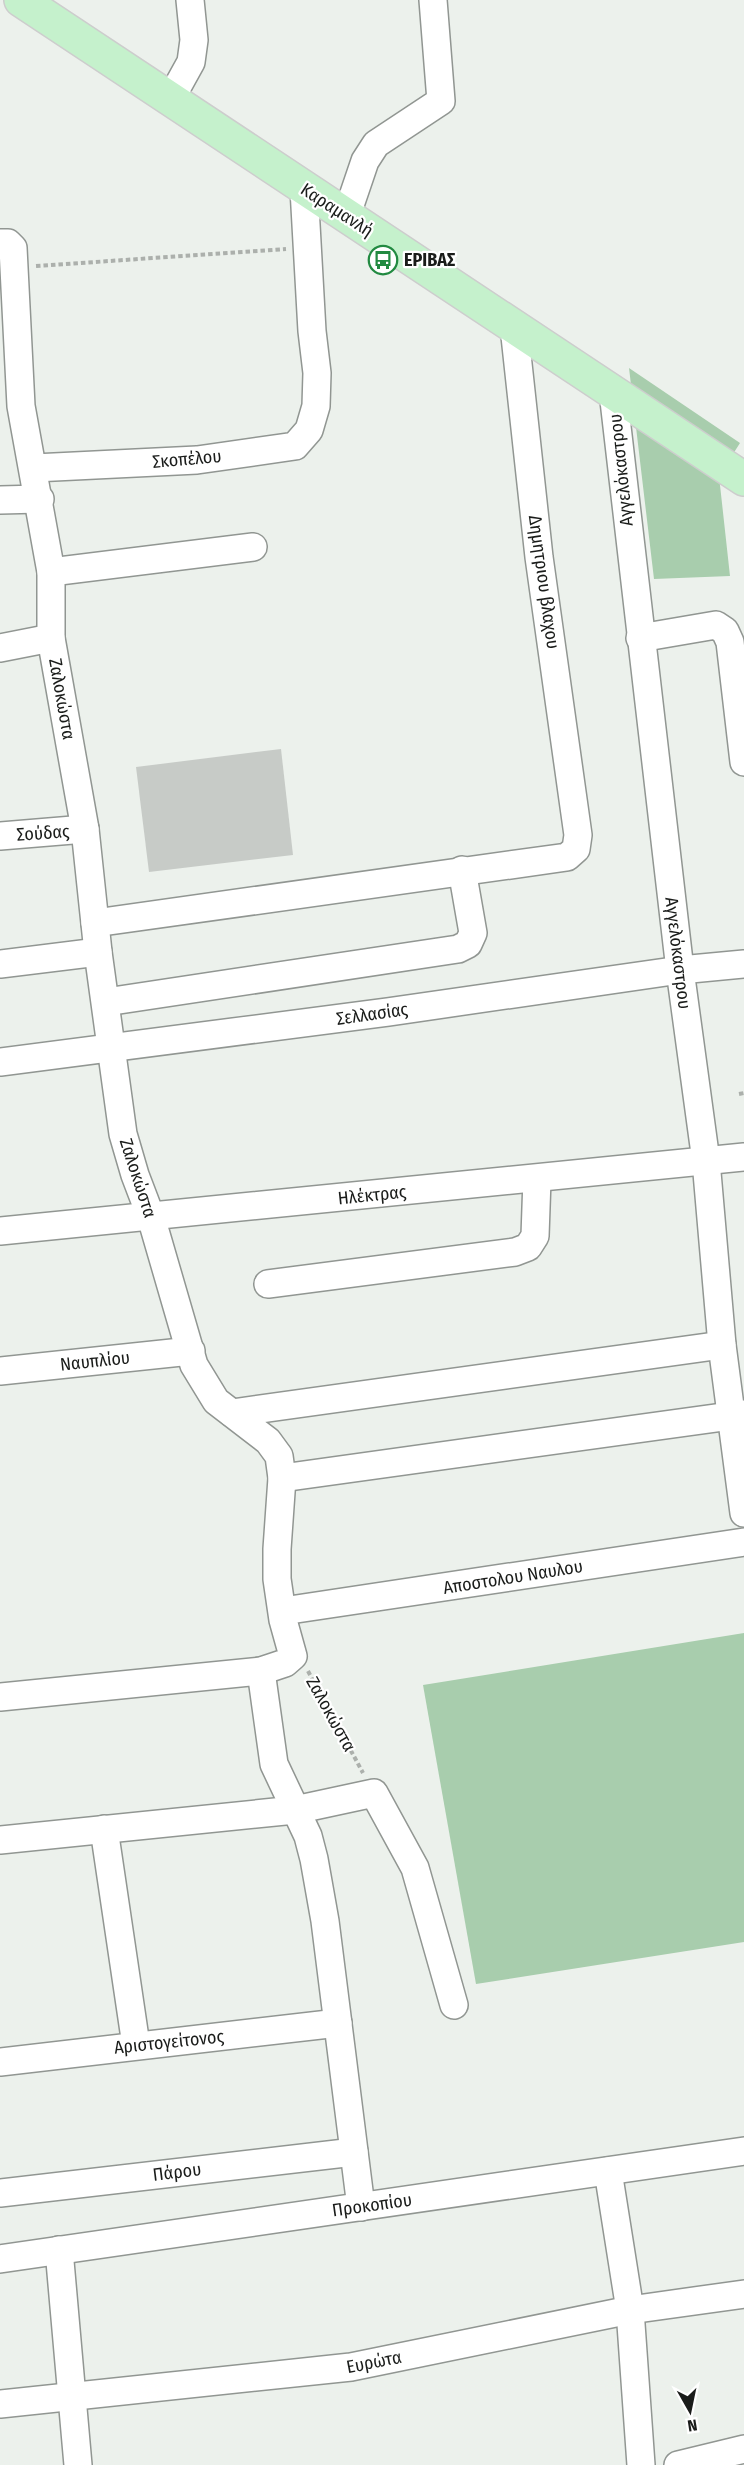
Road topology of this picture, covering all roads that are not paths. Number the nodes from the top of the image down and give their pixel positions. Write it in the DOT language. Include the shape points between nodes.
graph roads {
  1 [pos="21,0"];
  2 [pos="190,0"];
  3 [pos="433,0"];
  4 [pos="170,100"];
  5 [pos="304,189"];
  6 [pos="346,217"];
  7 [pos="8,251"];
  8 [pos="514,327"];
  9 [pos="613,392"];
  10 [pos="10,406"];
  11 [pos="34,468"];
  12 [pos="744,479"];
  13 [pos="40,499"];
  14 [pos="0,500"];
  15 [pos="253,547"];
  16 [pos="51,572"];
  17 [pos="51,638"];
  18 [pos="640,638"];
  19 [pos="0,648"];
  20 [pos="742,725"];
  21 [pos="744,762"];
  22 [pos="86,830"];
  23 [pos="0,836"];
  24 [pos="462,870"];
  25 [pos="95,923"];
  26 [pos="98,952"];
  27 [pos="0,964"];
  28 [pos="744,964"];
  29 [pos="680,970"];
  30 [pos="106,1002"];
  31 [pos="112,1048"];
  32 [pos="0,1062"];
  33 [pos="744,1157"];
  34 [pos="706,1161"];
  35 [pos="537,1179"];
  36 [pos="151,1217"];
  37 [pos="0,1231"];
  38 [pos="268,1284"];
  39 [pos="722,1345"];
  40 [pos="191,1351"];
  41 [pos="0,1371"];
  42 [pos="232,1413"];
  43 [pos="738,1415"];
  44 [pos="282,1478"];
  45 [pos="744,1513"];
  46 [pos="744,1542"];
  47 [pos="283,1611"];
  48 [pos="261,1671"];
  49 [pos="0,1697"];
  50 [pos="296,1810"];
  51 [pos="104,1829"];
  52 [pos="0,1840"];
  53 [pos="454,2005"];
  54 [pos="338,2023"];
  55 [pos="136,2045"];
  56 [pos="0,2062"];
  57 [pos="744,2151"];
  58 [pos="354,2152"];
  59 [pos="608,2170"];
  60 [pos="0,2193"];
  61 [pos="361,2207"];
  62 [pos="59,2250"];
  63 [pos="0,2259"];
  64 [pos="744,2294"];
  65 [pos="630,2310"];
  66 [pos="71,2397"];
  67 [pos="0,2404"];
  68 [pos="744,2449"];
  69 [pos="78,2465"];
  70 [pos="641,2465"];
  71 [pos="678,2465"];
  1 -- 4 [label="main road, Καραμανλή"];
  2 -- 4 [label="street" via="194,40 191,62"];
  3 -- 6 [label="street" via="441,101 376,144 365,161"];
  4 -- 5 [label="main road, Καραμανλή"];
  5 -- 6 [label="main road, Καραμανλή"];
  5 -- 11 [label="street, Σκοπέλου" via="316,406 309,430 295,446 197,460"];
  6 -- 8 [label="main road, Καραμανλή"];
  7 -- 10 [label="street, Ζαλοκώστα"];
  8 -- 9 [label="main road, Καραμανλή"];
  8 -- 24 [label="street, Δημητριου βλαχου" via="539,557 578,836 576,849 567,857"];
  9 -- 12 [label="main road, Καραμανλή"];
  9 -- 18 [label="street, Αγγελόκαστρου"];
  10 -- 11 [label="street, Ζαλοκώστα"];
  11 -- 13 [label="street, Ζαλοκώστα"];
  13 -- 14 [label="street"];
  13 -- 16 [label="street, Ζαλοκώστα"];
  15 -- 16 [label="street"];
  16 -- 17 [label="street, Ζαλοκώστα"];
  17 -- 19 [label="street"];
  17 -- 22 [label="street, Ζαλοκώστα"];
  18 -- 20 [label="street" via="716,625 725,631"];
  18 -- 29 [label="street, Αγγελόκαστρου"];
  20 -- 21 [label="street"];
  22 -- 23 [label="street, Σούδας"];
  22 -- 25 [label="street, Ζαλοκώστα"];
  24 -- 25 [label="street"];
  24 -- 30 [label="street" via="473,933 468,944 458,949"];
  25 -- 26 [label="street, Ζαλοκώστα"];
  26 -- 27 [label="street"];
  26 -- 30 [label="street, Ζαλοκώστα"];
  28 -- 29 [label="street, Σελλασίας"];
  29 -- 31 [label="street, Σελλασίας"];
  29 -- 34 [label="street, Αγγελόκαστρου"];
  30 -- 31 [label="street, Ζαλοκώστα"];
  31 -- 32 [label="street, Σελλασίας"];
  31 -- 36 [label="street, Ζαλοκώστα" via="127,1152"];
  33 -- 34 [label="street, Ηλέκτρας"];
  34 -- 35 [label="street, Ηλέκτρας"];
  34 -- 39 [label="street, Αγγελόκαστρου"];
  35 -- 36 [label="street, Ηλέκτρας"];
  35 -- 38 [label="street" via="535,1236 528,1247 515,1252"];
  36 -- 37 [label="street, Ηλέκτρας"];
  36 -- 40 [label="street, Ζαλοκώστα"];
  39 -- 42 [label="street"];
  39 -- 43 [label="street, Αγγελόκαστρου"];
  40 -- 41 [label="street, Ναυπλίου"];
  40 -- 42 [label="street, Ζαλοκώστα" via="194,1365 216,1401"];
  42 -- 44 [label="street, Ζαλοκώστα" via="268,1441 279,1456"];
  43 -- 44 [label="street"];
  43 -- 45 [label="street, Αγγελόκαστρου"];
  44 -- 47 [label="street, Ζαλοκώστα" via="277,1580"];
  46 -- 47 [label="street, Αποστολου Ναυλου"];
  47 -- 48 [label="street, Ζαλοκώστα" via="293,1656"];
  48 -- 49 [label="street"];
  48 -- 50 [label="street" via="274,1764"];
  50 -- 51 [label="street"];
  50 -- 53 [label="street" via="374,1793 415,1868"];
  50 -- 54 [label="street" via="314,1859"];
  51 -- 52 [label="street"];
  51 -- 55 [label="street"];
  54 -- 55 [label="street, Αριστογείτονος"];
  54 -- 58 [label="street"];
  55 -- 56 [label="street, Αριστογείτονος"];
  57 -- 59 [label="street, Προκοπίου"];
  58 -- 60 [label="street, Πάρου"];
  58 -- 61 [label="street"];
  59 -- 61 [label="street, Προκοπίου"];
  59 -- 65 [label="street"];
  61 -- 62 [label="street, Προκοπίου"];
  62 -- 63 [label="street, Προκοπίου"];
  62 -- 66 [label="street"];
  64 -- 65 [label="street, Ευρώτα"];
  65 -- 66 [label="street, Ευρώτα" via="351,2367"];
  65 -- 70 [label="street"];
  66 -- 67 [label="street, Ευρώτα"];
  66 -- 69 [label="street"];
  68 -- 71 [label="street"];
}
